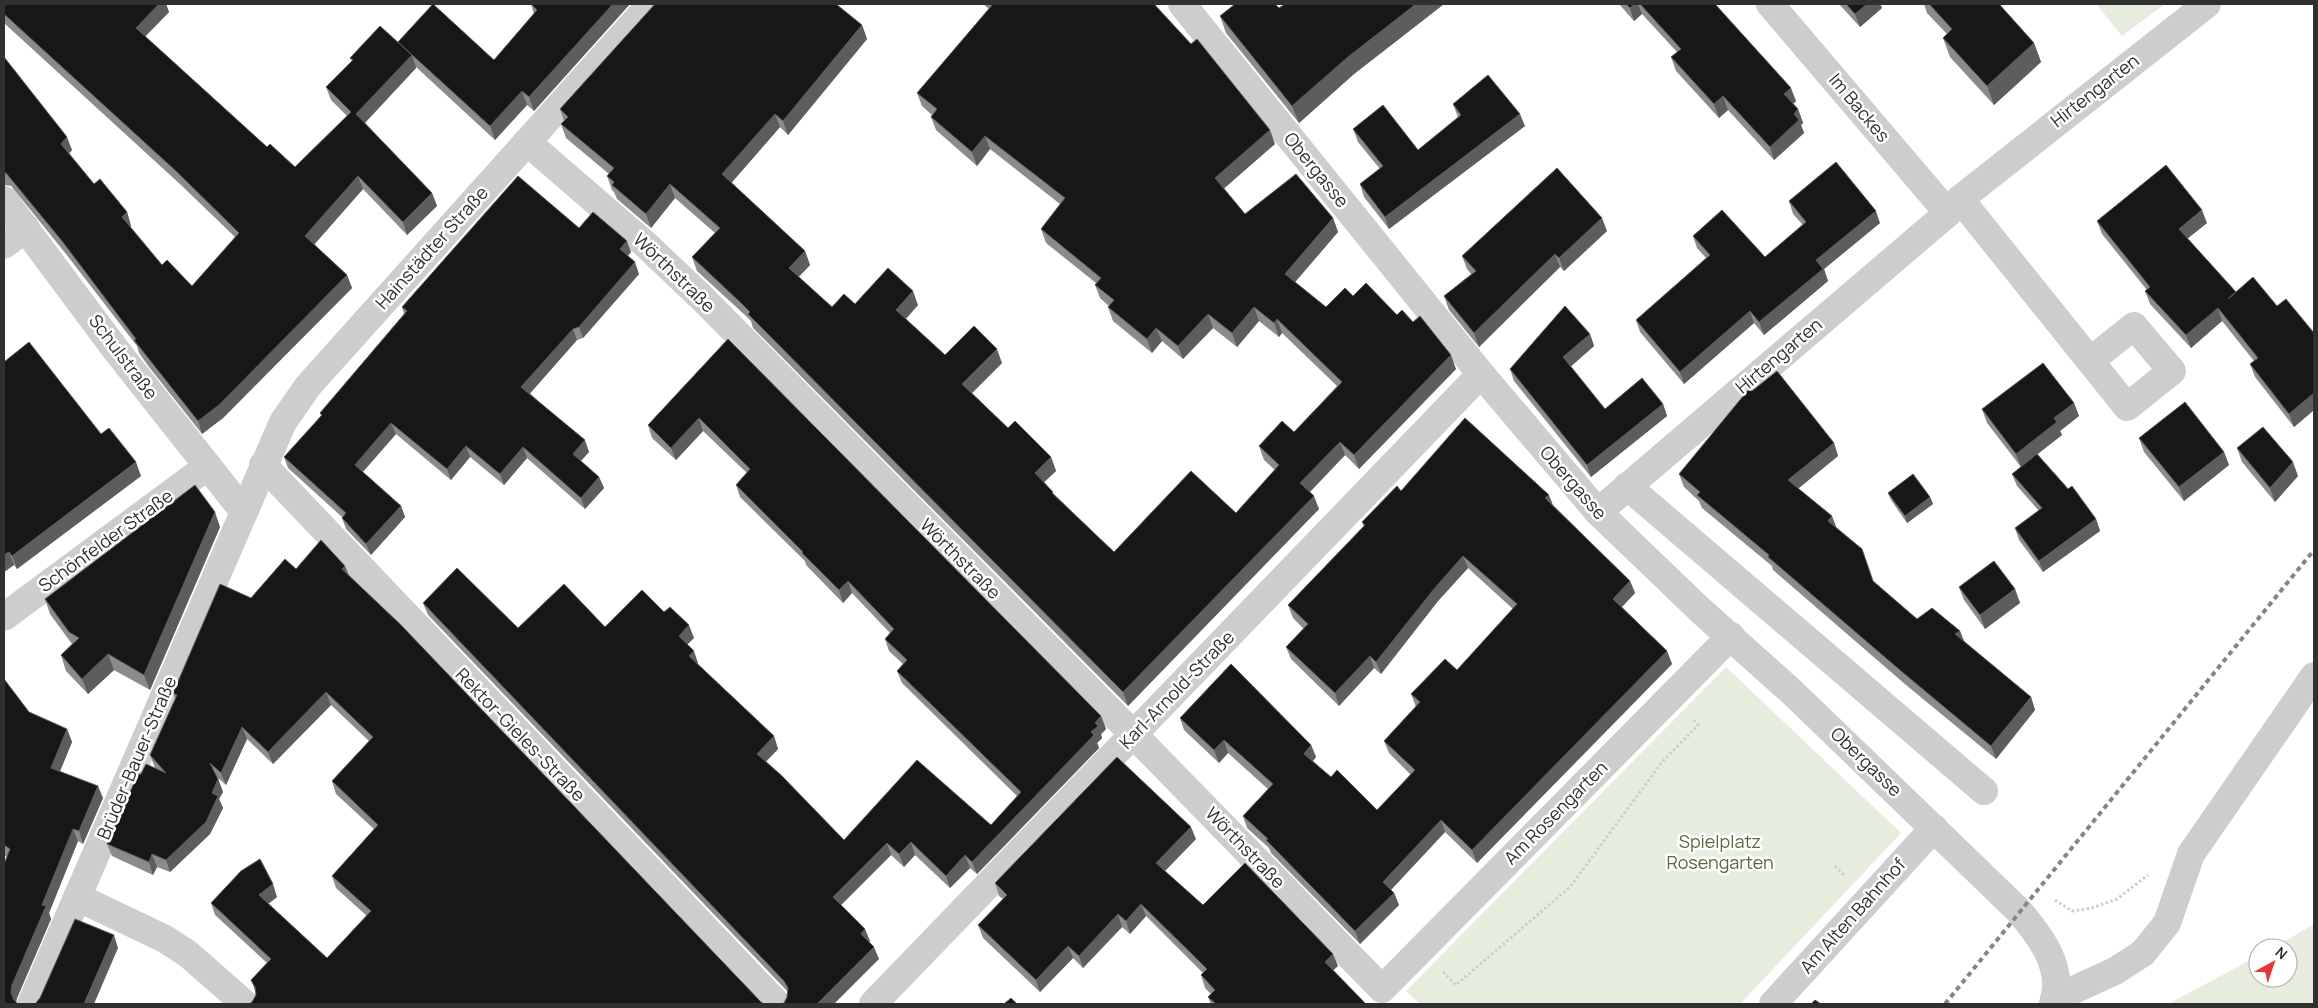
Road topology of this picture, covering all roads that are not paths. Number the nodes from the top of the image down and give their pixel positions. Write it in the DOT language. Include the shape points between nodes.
graph roads {
  1 [pos="651,4"];
  2 [pos="1182,4"];
  3 [pos="1770,4"];
  4 [pos="2207,4"];
  5 [pos="527,142"];
  6 [pos="5,201"];
  7 [pos="1954,206"];
  8 [pos="26,228"];
  9 [pos="4,245"];
  10 [pos="2090,361"];
  11 [pos="1481,374"];
  12 [pos="263,465"];
  13 [pos="208,466"];
  14 [pos="1627,486"];
  15 [pos="244,512"];
  16 [pos="1598,512"];
  17 [pos="4,617"];
  18 [pos="1731,636"];
  19 [pos="2314,676"];
  20 [pos="1134,735"];
  21 [pos="1984,791"];
  22 [pos="1934,828"];
  23 [pos="77,897"];
  24 [pos="1382,989"];
  25 [pos="2054,1002"];
  26 [pos="31,1004"];
  27 [pos="245,1004"];
  28 [pos="777,1004"];
  29 [pos="872,1004"];
  30 [pos="1773,1004"];
  1 -- 5 [label="street, Hainstädter Straße"];
  2 -- 11 [label="street, Obergasse"];
  3 -- 7 [label="street, Im Backes"];
  4 -- 7 [label="street, Hirtengarten"];
  5 -- 12 [label="street, Hainstädter Straße" via="308,386 283,422"];
  5 -- 20 [label="street, Wörthstraße" via="703,299"];
  6 -- 8 [label="street, Schulstraße"];
  7 -- 10 [label="street"];
  7 -- 14 [label="street, Hirtengarten"];
  8 -- 9 [label="street"];
  8 -- 13 [label="street, Schulstraße" via="116,350"];
  11 -- 16 [label="street, Obergasse"];
  11 -- 20 [label="street, Karl-Arnold-Straße"];
  12 -- 15 [label="street, Hainstädter Straße"];
  12 -- 28 [label="street, Rektor-Gieles-Straße"];
  13 -- 15 [label="street, Schulstraße"];
  13 -- 17 [label="street, Schönfelder Straße"];
  14 -- 16 [label="street, Hirtengarten"];
  14 -- 21 [label="street"];
  15 -- 23 [label="street, Brüder-Bauer-Straße"];
  16 -- 18 [label="street, Obergasse" via="1698,609"];
  18 -- 22 [label="street, Obergasse"];
  18 -- 24 [label="street, Am Rosengarten"];
  19 -- 25 [label="street" via="2191,854 2168,923 2143,953"];
  20 -- 24 [label="street, Wörthstraße"];
  20 -- 29 [label="street, Karl-Arnold-Straße"];
  22 -- 25 [label="street, Obergasse" via="2043,939 2056,982"];
  22 -- 30 [label="street, Am Alten Bahnhof"];
  23 -- 26 [label="street, Brüder-Bauer-Straße"];
  23 -- 27 [label="street" via="181,949"];
}
